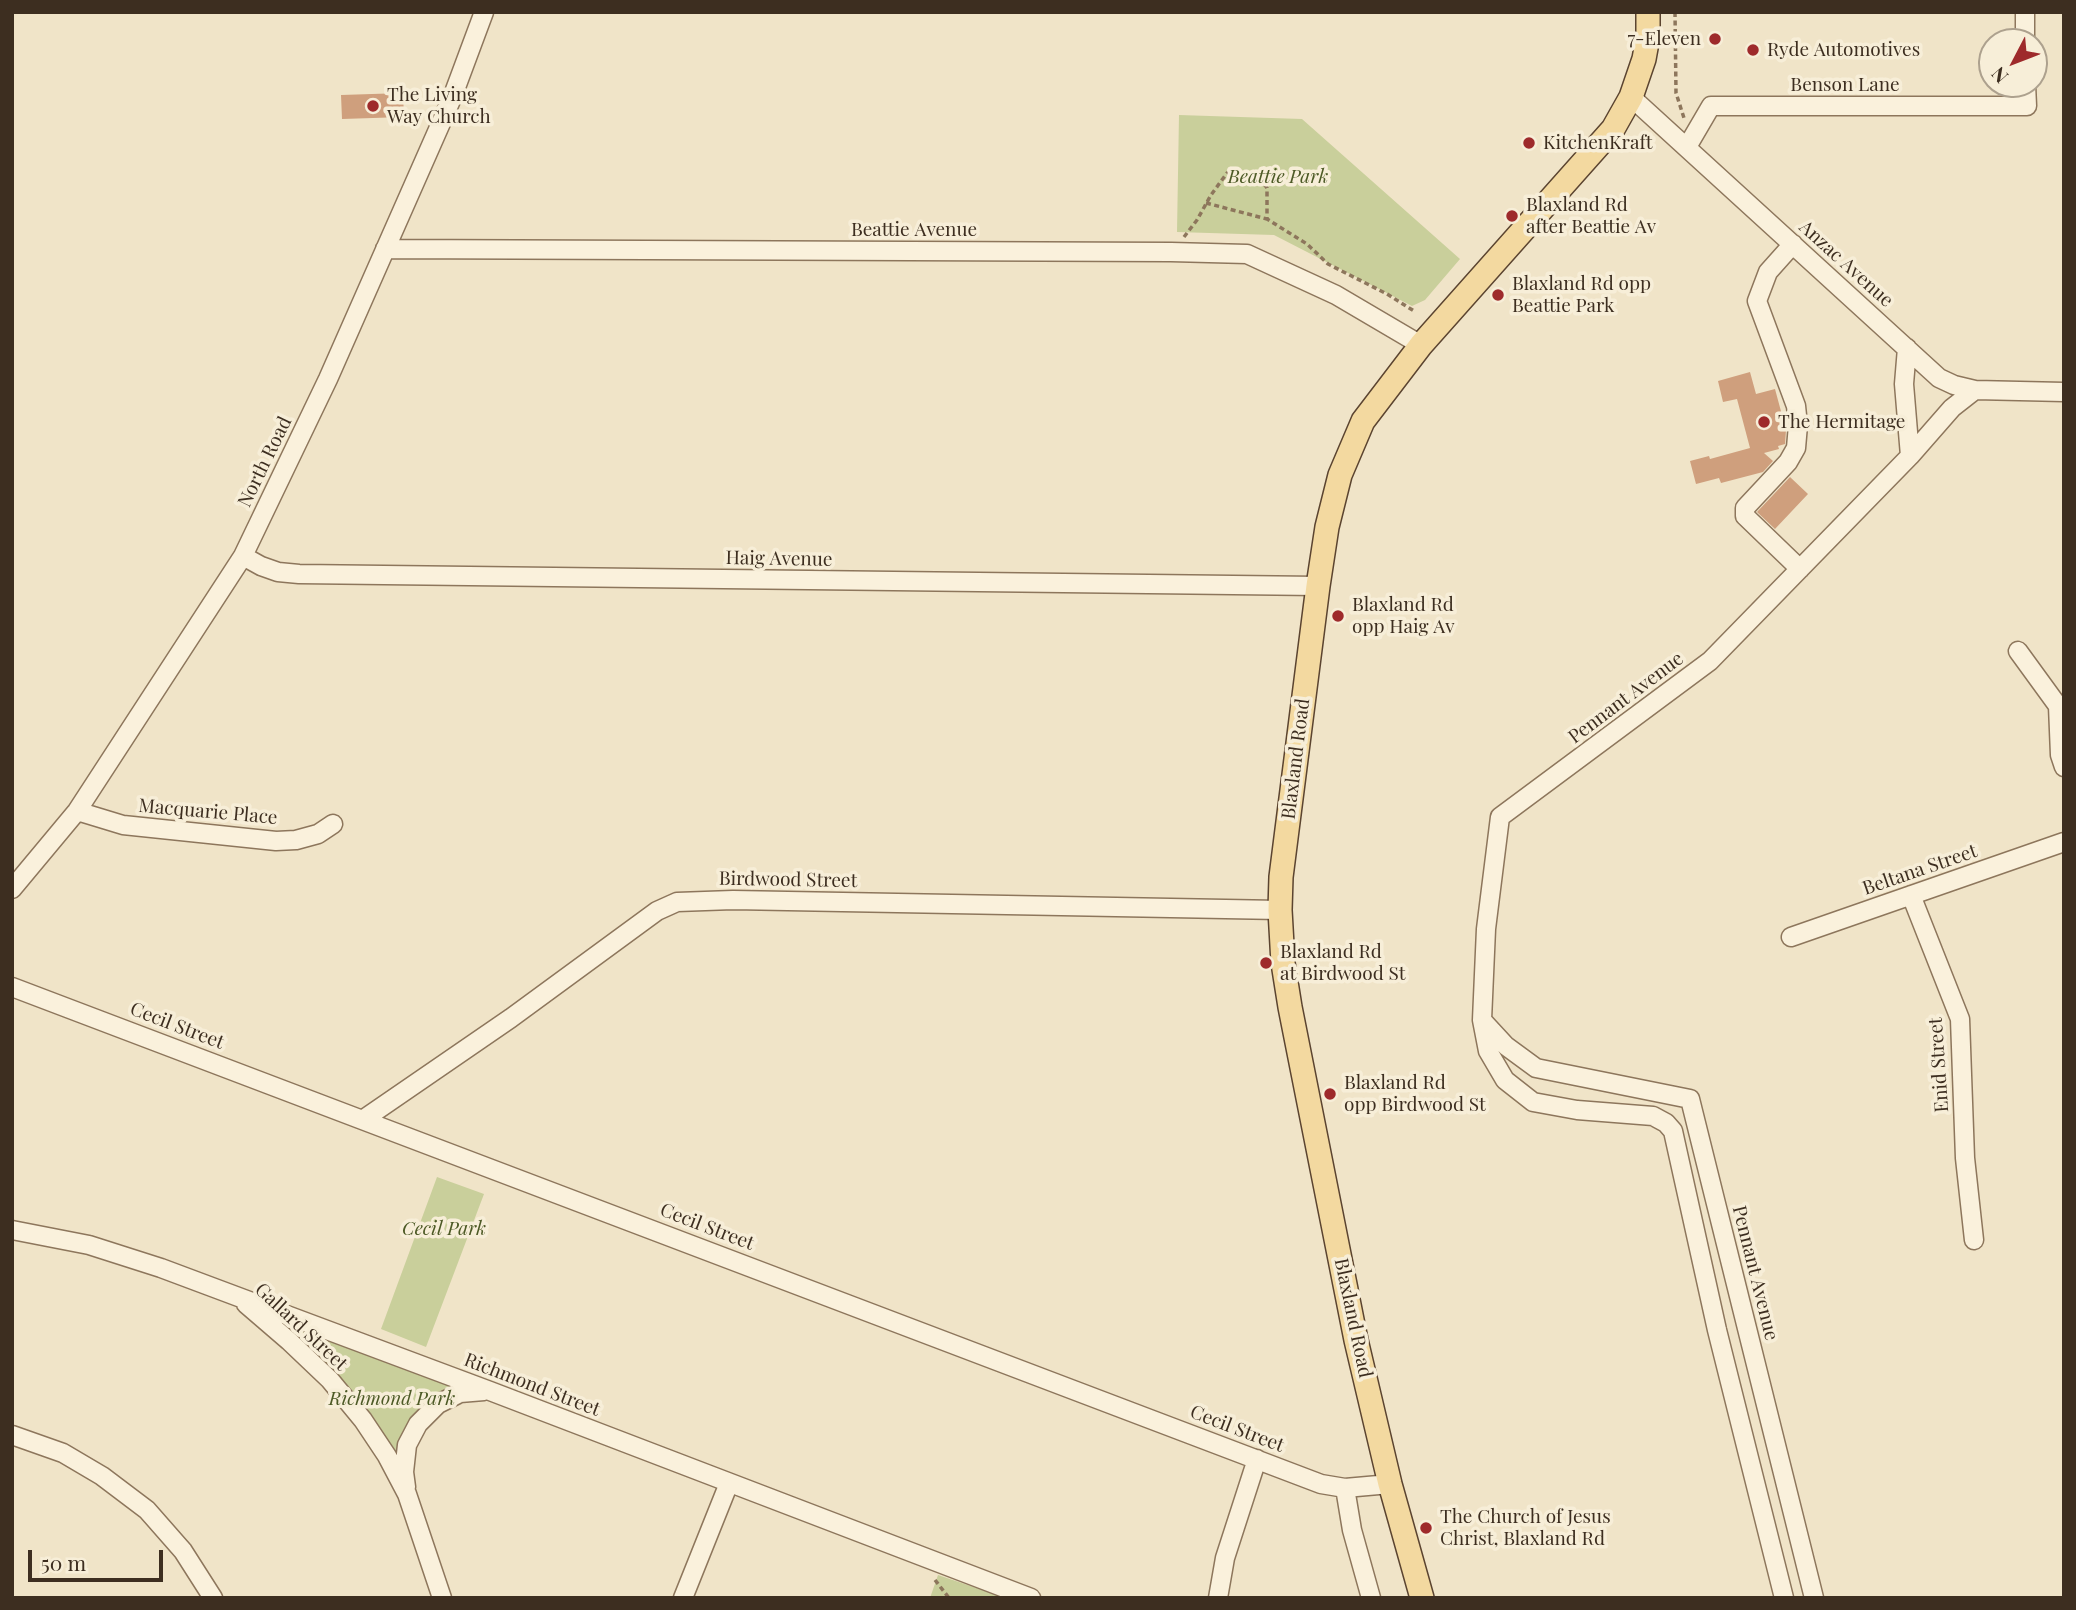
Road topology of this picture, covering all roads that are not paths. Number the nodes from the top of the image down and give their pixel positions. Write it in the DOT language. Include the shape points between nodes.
graph roads {
  1 [pos="484,12"];
  2 [pos="1648,12"];
  3 [pos="1631,97"];
  4 [pos="2027,98"];
  5 [pos="1682,143"];
  6 [pos="1793,244"];
  7 [pos="385,249"];
  8 [pos="1421,345"];
  9 [pos="1907,348"];
  10 [pos="1975,390"];
  11 [pos="2064,392"];
  12 [pos="1910,456"];
  13 [pos="243,556"];
  14 [pos="1800,569"];
  15 [pos="1318,586"];
  16 [pos="2018,651"];
  17 [pos="2064,767"];
  18 [pos="77,811"];
  19 [pos="333,824"];
  20 [pos="2064,842"];
  21 [pos="12,889"];
  22 [pos="1911,895"];
  23 [pos="1280,909"];
  24 [pos="1791,937"];
  25 [pos="16,987"];
  26 [pos="1482,1020"];
  27 [pos="364,1119"];
  28 [pos="12,1230"];
  29 [pos="1974,1240"];
  30 [pos="236,1296"];
  31 [pos="490,1391"];
  32 [pos="12,1435"];
  33 [pos="1256,1459"];
  34 [pos="729,1483"];
  35 [pos="1390,1484"];
  36 [pos="1345,1488"];
  37 [pos="407,1494"];
  38 [pos="213,1598"];
  39 [pos="442,1598"];
  40 [pos="683,1598"];
  41 [pos="1031,1598"];
  42 [pos="1218,1598"];
  43 [pos="1371,1598"];
  44 [pos="1422,1598"];
  45 [pos="1784,1598"];
  46 [pos="1814,1598"];
  1 -- 7 [label="street, North Road" via="452,98"];
  2 -- 3 [label="main road, Blaxland Road" via="1644,59"];
  3 -- 5 [label="street, Anzac Avenue"];
  3 -- 8 [label="main road, Blaxland Road" via="1593,152"];
  4 -- 5 [label="street, Benson Lane" via="2027,106 1711,106"];
  5 -- 6 [label="street, Anzac Avenue"];
  6 -- 9 [label="street, Anzac Avenue"];
  6 -- 14 [label="street" via="1768,272 1758,301 1796,406 1796,448 1745,508 1745,516"];
  7 -- 8 [label="street, Beattie Avenue" via="1247,254 1336,296"];
  7 -- 13 [label="street, North Road"];
  8 -- 15 [label="main road, Blaxland Road" via="1363,421 1350,449 1333,499"];
  9 -- 10 [label="street, Anzac Avenue" via="1939,378"];
  9 -- 12 [label="street" via="1904,384"];
  10 -- 11 [label="street, Anzac Avenue"];
  10 -- 12 [label="street, Pennant Avenue" via="1952,408"];
  12 -- 14 [label="street, Pennant Avenue"];
  13 -- 15 [label="street, Haig Avenue" via="278,572 299,574"];
  13 -- 18 [label="street, North Road"];
  14 -- 26 [label="street, Pennant Avenue" via="1710,661 1500,817 1486,929"];
  15 -- 23 [label="main road, Blaxland Road"];
  16 -- 17 [label="street" via="2058,706"];
  18 -- 19 [label="street, Macquarie Place" via="123,825 276,841 318,834"];
  18 -- 21 [label="street, North Road"];
  20 -- 22 [label="street, Beltana Street"];
  22 -- 24 [label="street, Beltana Street"];
  22 -- 29 [label="street, Enid Street" via="1960,1019 1965,1158"];
  23 -- 27 [label="street, Birdwood Street" via="677,902 657,911"];
  23 -- 35 [label="main road, Blaxland Road" via="1290,1007 1356,1340"];
  25 -- 27 [label="street, Cecil Street"];
  26 -- 45 [label="street, Pennant Avenue" via="1488,1051 1505,1080 1533,1102 1653,1116 1673,1131"];
  26 -- 46 [label="street, Pennant Avenue" via="1536,1068 1690,1099"];
  27 -- 33 [label="street, Cecil Street"];
  28 -- 30 [label="street, Richmond Street" via="89,1245"];
  30 -- 31 [label="street, Richmond Street"];
  30 -- 37 [label="street, Gallard Street" via="330,1380 363,1420"];
  31 -- 34 [label="street, Richmond Street"];
  31 -- 37 [label="street, Gallard Street" via="460,1393 438,1404 418,1424 407,1446"];
  32 -- 38 [label="street" via="63,1453 147,1510 183,1551"];
  33 -- 36 [label="street, Cecil Street" via="1321,1484"];
  33 -- 42 [label="street" via="1225,1558"];
  34 -- 40 [label="street"];
  34 -- 41 [label="street, Richmond Street"];
  35 -- 36 [label="street, Cecil Street"];
  35 -- 44 [label="main road, Blaxland Road"];
  36 -- 43 [label="street"];
  37 -- 39 [label="street, Gallard Street"];
}
